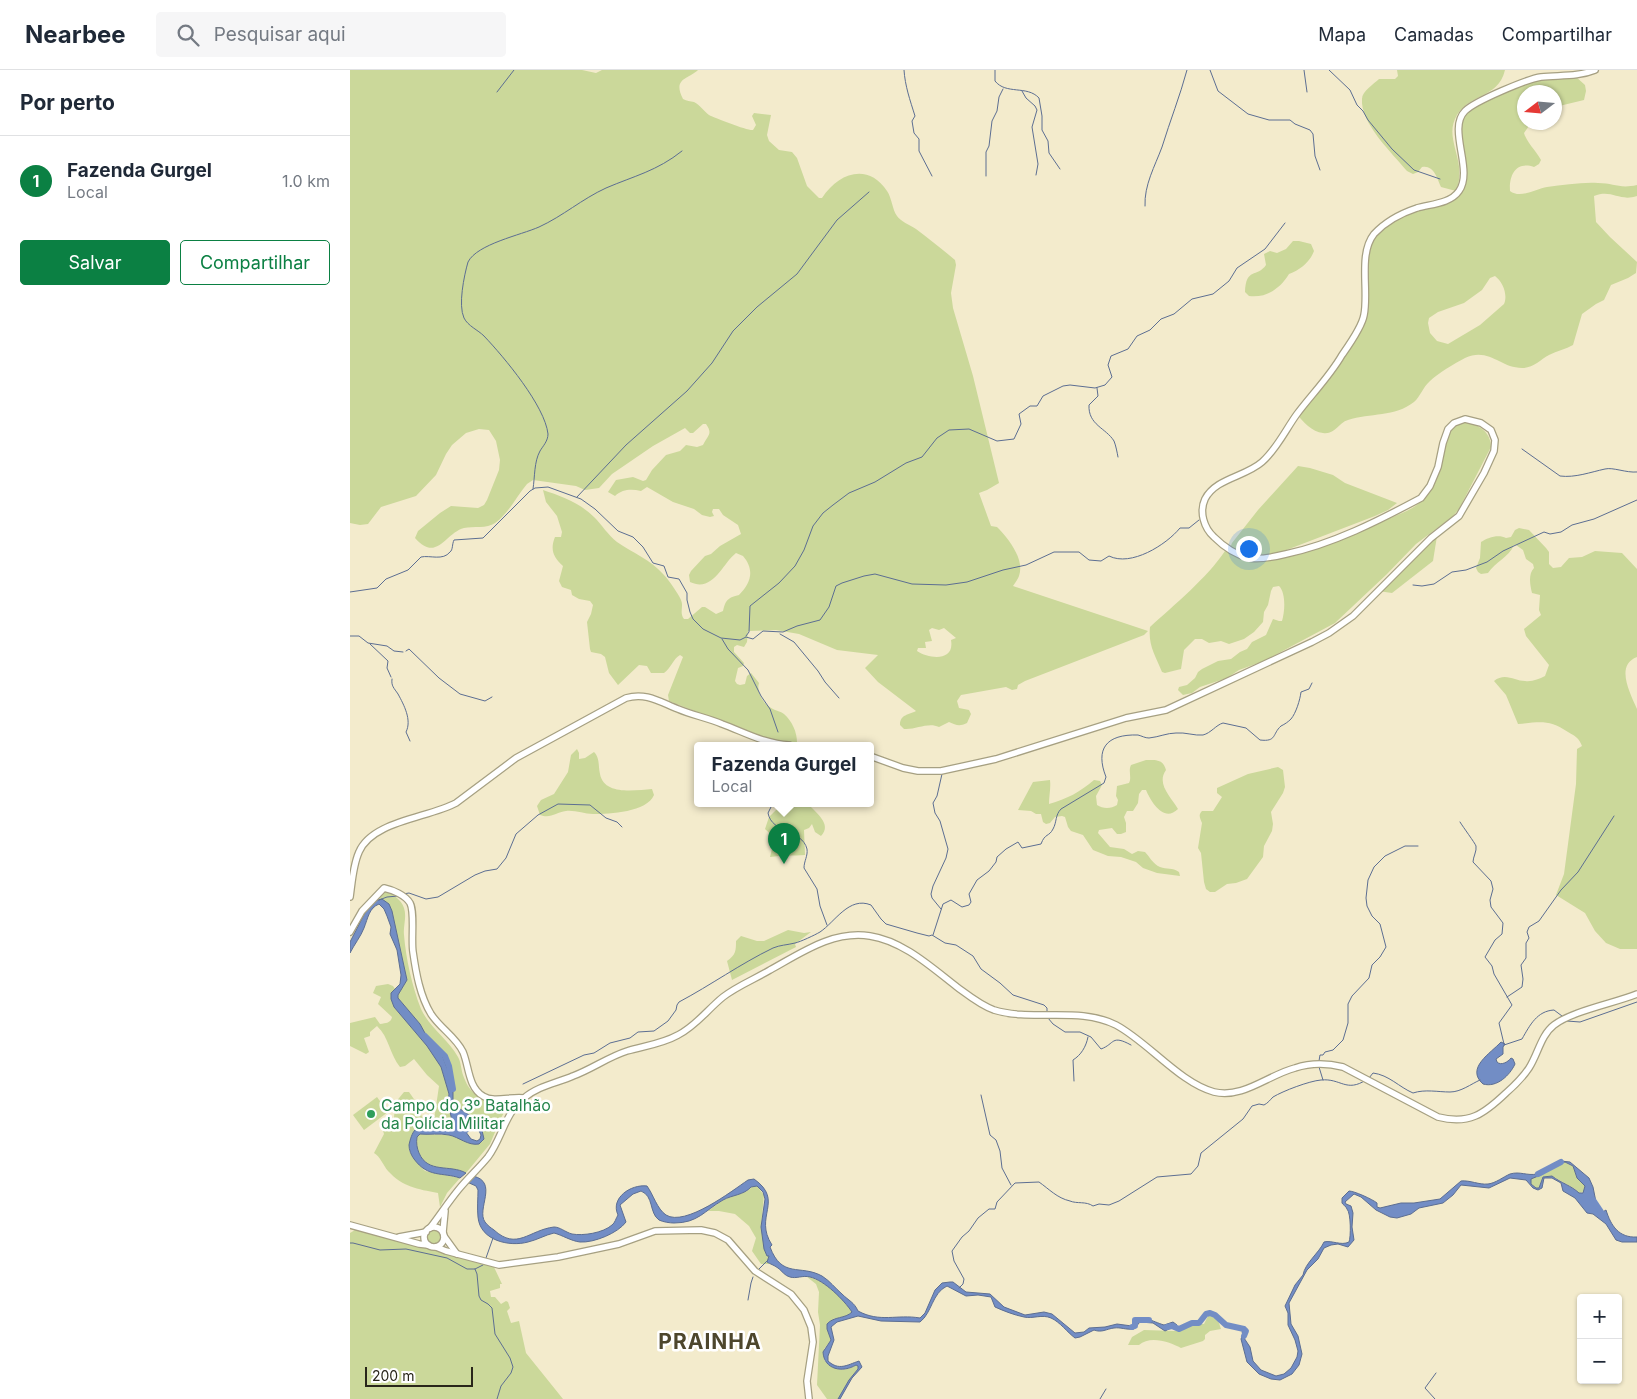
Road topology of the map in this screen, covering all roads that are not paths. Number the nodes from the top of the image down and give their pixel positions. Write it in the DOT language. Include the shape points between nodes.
graph roads {
  1 [pos="1595,70"];
  2 [pos="768,742"];
  3 [pos="874,757"];
  4 [pos="350,897"];
  5 [pos="350,932"];
  6 [pos="1637,994"];
  7 [pos="524,1098"];
  8 [pos="446,1209"];
  9 [pos="350,1225"];
  10 [pos="428,1230"];
  11 [pos="444,1234"];
  12 [pos="396,1237"];
  13 [pos="428,1245"];
  14 [pos="436,1247"];
  15 [pos="457,1254"];
  16 [pos="809,1399"];
  1 -- 3 [label="street" via="1528,81 1465,111 1460,121 1464,175 1458,192 1440,202 1407,212 1387,223 1372,237 1366,255 1364,315 1341,357 1263,461 1252,470 1216,487 1203,506 1204,522 1210,534 1236,553 1249,558 1263,558 1310,549 1421,498 1438,466 1448,429 1465,419 1488,428 1495,445 1459,516 1437,533 1353,616 1329,633 1166,710 1126,718 996,760 940,771 913,771"];
  2 -- 4 [label="street" via="651,698 636,695 626,698 516,758 445,809 379,831 358,853"];
  5 -- 7 [label="street" via="362,910 384,888 405,898 412,909 411,941 426,1005 461,1048 472,1084 486,1098"];
  6 -- 7 [label="street" via="1567,1018 1554,1026 1545,1035 1528,1068 1492,1107 1467,1119 1454,1120 1438,1117 1334,1065 1295,1067 1241,1091 1213,1092 1190,1080 1108,1021 992,1009 895,944 870,936 846,935 819,944 731,991 680,1034 626,1052"];
  7 -- 8 [label="street" via="507,1118 488,1156"];
  8 -- 10 [label="street"];
  8 -- 11 [label="street"];
  9 -- 12 [label="street"];
  10 -- 11 [label="street" via="436,1227"];
  10 -- 12 [label="street"];
  10 -- 13 [label="street" via="425,1240"];
  11 -- 14 [label="street" via="443,1242"];
  11 -- 15 [label="street"];
  12 -- 13 [label="street"];
  13 -- 14 [label="street"];
  14 -- 15 [label="street"];
  15 -- 16 [label="street" via="499,1265 619,1244 655,1231 701,1230 715,1233 728,1240 755,1271 791,1294 804,1310 813,1342 808,1375"];
}
